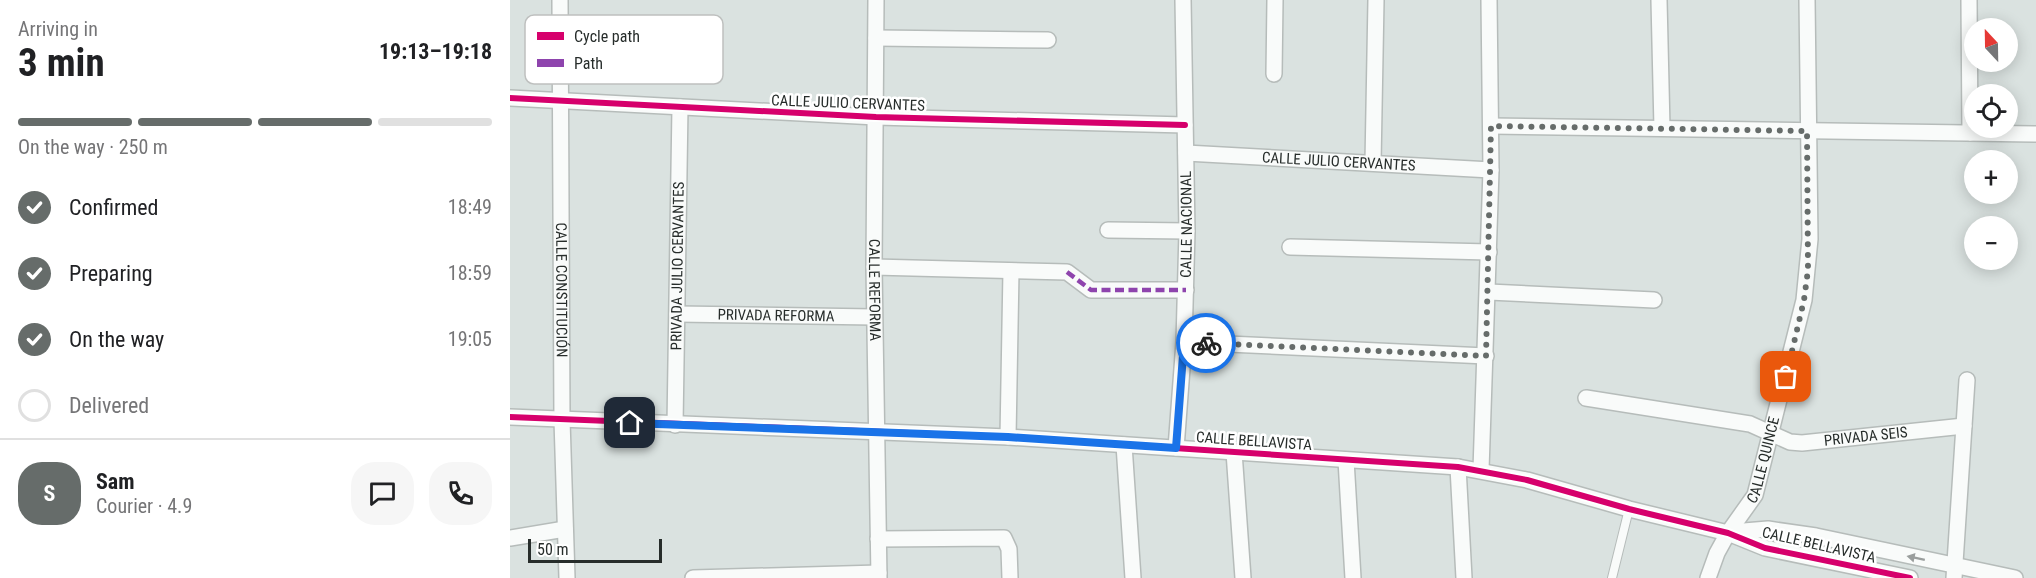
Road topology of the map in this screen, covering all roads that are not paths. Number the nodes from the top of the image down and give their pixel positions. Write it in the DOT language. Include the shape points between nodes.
graph roads {
  1 [pos="876,0"];
  2 [pos="1183,0"];
  3 [pos="1275,0"];
  4 [pos="1376,0"];
  5 [pos="1489,0"];
  6 [pos="1659,0"];
  7 [pos="1807,0"];
  8 [pos="1969,0"];
  9 [pos="876,38"];
  10 [pos="1048,40"];
  11 [pos="1274,74"];
  12 [pos="560,84"];
  13 [pos="1970,84"];
  14 [pos="510,98"];
  15 [pos="560,99"];
  16 [pos="680,107"];
  17 [pos="876,117"];
  18 [pos="1185,125"];
  19 [pos="1491,126"];
  20 [pos="1662,128"];
  21 [pos="1807,131"];
  22 [pos="1964,133"];
  23 [pos="2018,134"];
  24 [pos="2036,134"];
  25 [pos="1186,153"];
  26 [pos="1372,163"];
  27 [pos="1491,170"];
  28 [pos="1108,230"];
  29 [pos="1187,231"];
  30 [pos="1290,247"];
  31 [pos="1489,252"];
  32 [pos="874,267"];
  33 [pos="1011,271"];
  34 [pos="1186,290"];
  35 [pos="1489,292"];
  36 [pos="1654,300"];
  37 [pos="677,314"];
  38 [pos="874,318"];
  39 [pos="1184,342"];
  40 [pos="1486,356"];
  41 [pos="1967,380"];
  42 [pos="1586,398"];
  43 [pos="510,417"];
  44 [pos="562,420"];
  45 [pos="675,425"];
  46 [pos="1964,426"];
  47 [pos="877,433"];
  48 [pos="1771,433"];
  49 [pos="1008,437"];
  50 [pos="1124,445"];
  51 [pos="1176,448"];
  52 [pos="1234,452"];
  53 [pos="1346,460"];
  54 [pos="1458,467"];
  55 [pos="1481,470"];
  56 [pos="1629,509"];
  57 [pos="565,529"];
  58 [pos="1728,533"];
  59 [pos="510,538"];
  60 [pos="878,539"];
  61 [pos="1954,572"];
  62 [pos="879,576"];
  63 [pos="567,578"];
  64 [pos="693,578"];
  65 [pos="1010,578"];
  66 [pos="1133,578"];
  67 [pos="1243,578"];
  68 [pos="1353,578"];
  69 [pos="1464,578"];
  70 [pos="1612,578"];
  71 [pos="1708,578"];
  72 [pos="1910,578"];
  73 [pos="2015,578"];
  1 -- 9 [label="street, CALLE REFORMA"];
  2 -- 18 [label="street, CALLE NACIONAL"];
  3 -- 11 [label="street"];
  4 -- 26 [label="street"];
  5 -- 19 [label="street"];
  6 -- 20 [label="street"];
  7 -- 21 [label="street, CALLE QUINCE"];
  8 -- 13 [label="street"];
  9 -- 10 [label="street"];
  9 -- 17 [label="street, CALLE REFORMA"];
  12 -- 15 [label="street, CALLE CONSTITUCIÓN"];
  14 -- 15 [label="street, CALLE JULIO CERVANTES"];
  15 -- 16 [label="street, CALLE JULIO CERVANTES"];
  15 -- 44 [label="street, CALLE CONSTITUCIÓN"];
  16 -- 17 [label="street, CALLE JULIO CERVANTES"];
  16 -- 37 [label="street, PRIVADA JULIO CERVANTES"];
  17 -- 18 [label="street, CALLE JULIO CERVANTES"];
  17 -- 32 [label="street, CALLE REFORMA"];
  18 -- 25 [label="street, CALLE NACIONAL"];
  19 -- 20 [label="street"];
  19 -- 27 [label="street"];
  20 -- 21 [label="street"];
  21 -- 22 [label="street"];
  21 -- 48 [label="street, CALLE QUINCE" via="1808,270 1796,339"];
  23 -- 24 [label="street"];
  25 -- 26 [label="street, CALLE JULIO CERVANTES"];
  25 -- 29 [label="street, CALLE NACIONAL"];
  26 -- 27 [label="street, CALLE JULIO CERVANTES"];
  27 -- 31 [label="street"];
  28 -- 29 [label="street"];
  29 -- 34 [label="street, CALLE NACIONAL"];
  30 -- 31 [label="street"];
  31 -- 35 [label="street"];
  32 -- 33 [label="street"];
  32 -- 38 [label="street, CALLE REFORMA"];
  33 -- 34 [label="street" via="1067,272 1091,290"];
  33 -- 49 [label="street"];
  34 -- 39 [label="street, CALLE NACIONAL"];
  35 -- 36 [label="street"];
  35 -- 40 [label="street"];
  37 -- 38 [label="street, PRIVADA REFORMA"];
  37 -- 45 [label="street, PRIVADA JULIO CERVANTES"];
  38 -- 47 [label="street, CALLE REFORMA"];
  39 -- 40 [label="street"];
  39 -- 51 [label="street, CALLE NACIONAL"];
  40 -- 55 [label="street"];
  41 -- 46 [label="street"];
  42 -- 48 [label="street, PRIVADA SEIS" via="1750,424"];
  43 -- 44 [label="street, CALLE BELLAVISTA"];
  44 -- 45 [label="street, CALLE BELLAVISTA"];
  44 -- 57 [label="street, CALLE CONSTITUCIÓN"];
  45 -- 47 [label="street, CALLE BELLAVISTA"];
  46 -- 48 [label="street, PRIVADA SEIS" via="1802,443"];
  46 -- 61 [label="street"];
  47 -- 49 [label="street, CALLE BELLAVISTA"];
  47 -- 60 [label="street, CALLE REFORMA"];
  48 -- 58 [label="street, CALLE QUINCE" via="1755,495"];
  49 -- 50 [label="street, CALLE BELLAVISTA"];
  50 -- 51 [label="street, CALLE BELLAVISTA"];
  50 -- 66 [label="street"];
  51 -- 52 [label="street, CALLE BELLAVISTA"];
  52 -- 53 [label="street, CALLE BELLAVISTA"];
  52 -- 67 [label="street"];
  53 -- 54 [label="street, CALLE BELLAVISTA"];
  53 -- 68 [label="street"];
  54 -- 55 [label="street, CALLE BELLAVISTA"];
  54 -- 69 [label="street"];
  55 -- 56 [label="street, CALLE BELLAVISTA"];
  56 -- 58 [label="street, CALLE BELLAVISTA"];
  56 -- 70 [label="lane"];
  57 -- 59 [label="street"];
  57 -- 63 [label="street, CALLE CONSTITUCIÓN"];
  61 -- 58 [label="street, CALLE BELLAVISTA, one-way" via="1816,536 1768,529"];
  58 -- 71 [label="street, CALLE QUINCE"];
  58 -- 72 [label="street, CALLE BELLAVISTA" via="1765,548"];
  60 -- 62 [label="street, CALLE REFORMA"];
  60 -- 65 [label="street" via="1004,538 1009,549"];
  61 -- 73 [label="street, CALLE BELLAVISTA"];
  62 -- 64 [label="street"];
}
